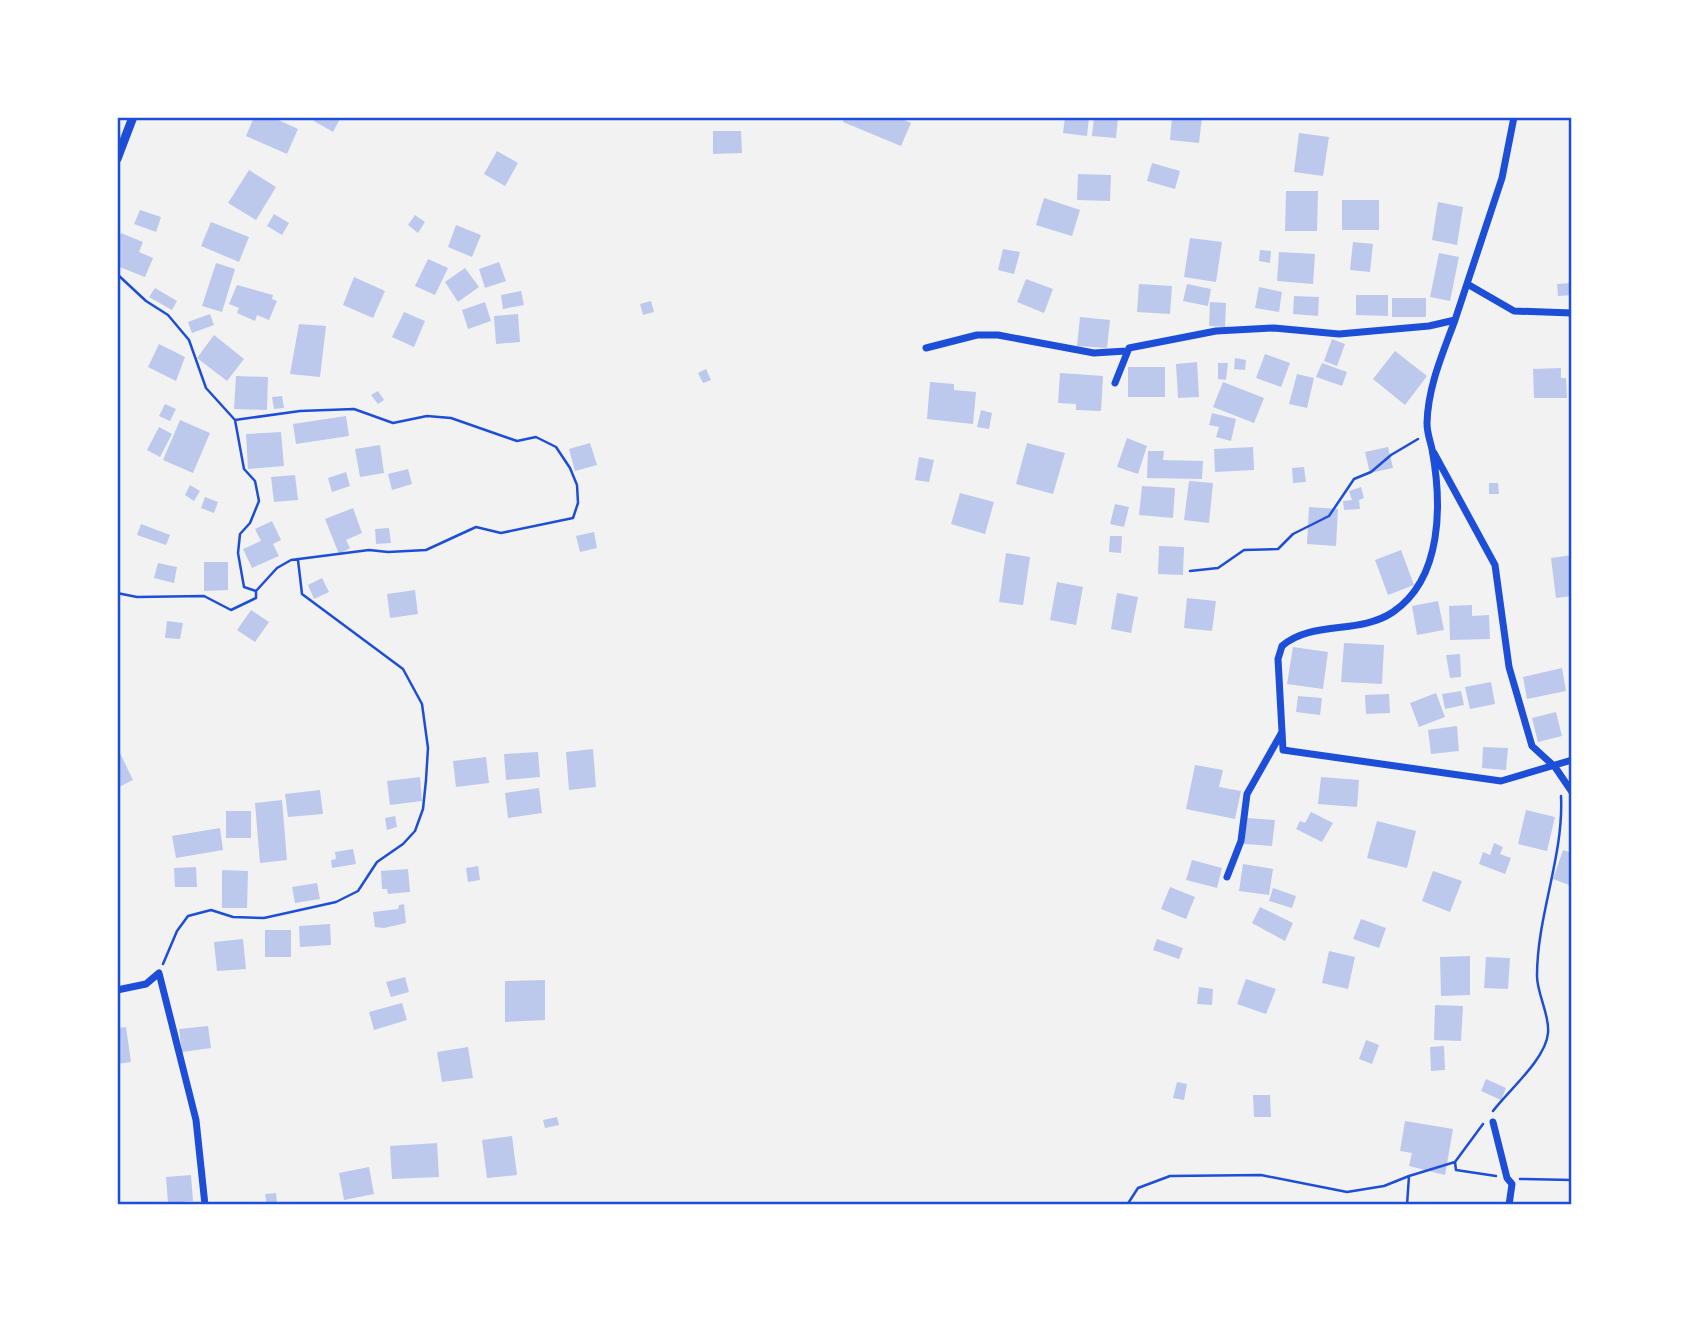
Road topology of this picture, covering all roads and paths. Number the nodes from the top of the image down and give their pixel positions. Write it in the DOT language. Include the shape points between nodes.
graph roads {
  1 [pos="133,117"];
  2 [pos="1514,117"];
  3 [pos="117,159"];
  4 [pos="117,274"];
  5 [pos="1469,285"];
  6 [pos="1572,313"];
  7 [pos="1455,320"];
  8 [pos="926,348"];
  9 [pos="1126,351"];
  10 [pos="1115,383"];
  11 [pos="235,421"];
  12 [pos="1427,435"];
  13 [pos="1432,449"];
  14 [pos="298,559"];
  15 [pos="1190,571"];
  16 [pos="256,591"];
  17 [pos="117,593"];
  18 [pos="1282,732"];
  19 [pos="1572,760"];
  20 [pos="1555,767"];
  21 [pos="1560,775"];
  22 [pos="1572,792"];
  23 [pos="1227,877"];
  24 [pos="159,974"];
  25 [pos="117,990"];
  26 [pos="1493,1122"];
  27 [pos="1455,1162"];
  28 [pos="1409,1176"];
  29 [pos="1507,1178"];
  30 [pos="1572,1180"];
  31 [pos="205,1205"];
  32 [pos="1127,1205"];
  33 [pos="1407,1205"];
  34 [pos="1509,1205"];
  1 -- 3 [label="street"];
  2 -- 5 [label="street" via="1502,178"];
  4 -- 11 [label="path" via="168,315 189,340 206,388"];
  5 -- 6 [label="street" via="1514,311"];
  5 -- 7 [label="street"];
  7 -- 9 [label="street" via="1339,334 1274,328 1216,331"];
  7 -- 12 [label="street" via="1429,399"];
  8 -- 9 [label="street" via="977,335 998,335 1094,353"];
  9 -- 10 [label="street"];
  11 -- 14 [label="path" via="354,409 393,423 427,416 451,418 517,441 536,437 556,447 577,485 573,518 501,533 476,527 426,550 369,550"];
  11 -- 16 [label="path" via="244,469 255,481 259,501 240,534 238,553 244,587"];
  12 -- 13 [label="street"];
  12 -- 15 [label="path" via="1353,479 1329,516 1293,534 1278,549 1244,550 1218,568"];
  13 -- 18 [label="street" via="1437,519 1432,554 1422,579 1393,612 1364,625 1301,635 1282,646 1278,659"];
  13 -- 20 [label="street" via="1495,565 1509,667 1532,746"];
  14 -- 16 [label="path" via="277,568"];
  14 -- 24 [label="path" via="302,594 403,669 422,704 428,748 423,809 415,831 377,862 358,891 336,902 264,918 233,917 211,910 188,916 177,930"];
  16 -- 17 [label="path" via="256,598 231,610 204,596"];
  18 -- 20 [label="street" via="1283,750 1501,780"];
  18 -- 23 [label="street" via="1247,794 1241,841"];
  19 -- 20 [label="street"];
  20 -- 21 [label="street"];
  21 -- 22 [label="street"];
  21 -- 27 [label="path" via="1562,820 1544,906 1537,977 1548,1034 1528,1074"];
  24 -- 25 [label="street" via="146,984"];
  24 -- 31 [label="street" via="196,1120"];
  26 -- 29 [label="street"];
  27 -- 28 [label="path"];
  27 -- 29 [label="path" via="1456,1170"];
  28 -- 32 [label="path" via="1347,1192 1261,1175 1170,1176 1138,1188"];
  28 -- 33 [label="path"];
  29 -- 30 [label="path"];
  29 -- 34 [label="street" via="1512,1184"];
}
